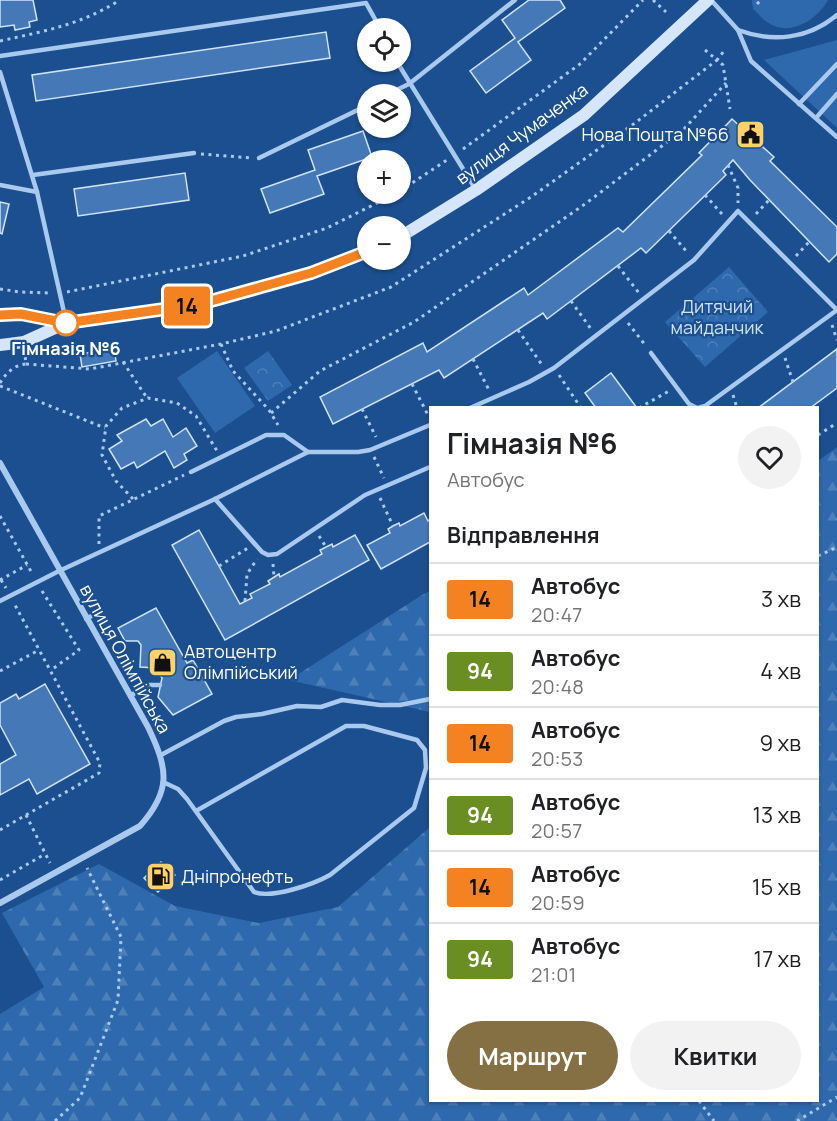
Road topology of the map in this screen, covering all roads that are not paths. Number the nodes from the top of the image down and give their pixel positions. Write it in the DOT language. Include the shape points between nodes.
graph roads {
  1 [pos="515,0"];
  2 [pos="710,0"];
  3 [pos="837,15"];
  4 [pos="374,18"];
  5 [pos="738,30"];
  6 [pos="0,56"];
  7 [pos="837,64"];
  8 [pos="0,72"];
  9 [pos="403,72"];
  10 [pos="410,84"];
  11 [pos="411,86"];
  12 [pos="837,94"];
  13 [pos="800,104"];
  14 [pos="357,110"];
  15 [pos="816,118"];
  16 [pos="837,138"];
  17 [pos="194,153"];
  18 [pos="259,158"];
  19 [pos="33,175"];
  20 [pos="0,185"];
  21 [pos="476,190"];
  22 [pos="37,192"];
  23 [pos="411,230"];
  24 [pos="357,255"];
  25 [pos="837,310"];
  26 [pos="0,315"];
  27 [pos="66,323"];
  28 [pos="0,345"];
  29 [pos="651,352"];
  30 [pos="475,406"];
  31 [pos="694,406"];
  32 [pos="705,406"];
  33 [pos="429,425"];
  34 [pos="308,452"];
  35 [pos="0,463"];
  36 [pos="429,467"];
  37 [pos="191,472"];
  38 [pos="215,499"];
  39 [pos="59,571"];
  40 [pos="0,601"];
  41 [pos="99,612"];
  42 [pos="86,619"];
  43 [pos="160,685"];
  44 [pos="130,696"];
  45 [pos="429,699"];
  46 [pos="161,755"];
  47 [pos="163,782"];
  48 [pos="196,811"];
  49 [pos="0,903"];
  1 -- 10 [label="lane"];
  2 -- 5 [label="lane"];
  2 -- 21 [label="street, вулиця Чумаченка" via="584,115"];
  3 -- 5 [label="lane" via="806,34 783,38"];
  4 -- 6 [label="lane" via="366,3"];
  5 -- 13 [label="lane" via="751,61"];
  7 -- 13 [label="lane"];
  8 -- 19 [label="lane"];
  9 -- 10 [label="lane"];
  11 -- 21 [label="lane"];
  12 -- 15 [label="lane"];
  13 -- 15 [label="lane"];
  14 -- 18 [label="lane"];
  15 -- 16 [label="lane"];
  17 -- 19 [label="lane"];
  19 -- 22 [label="lane"];
  20 -- 22 [label="lane"];
  21 -- 23 [label="street, вулиця Чумаченка"];
  22 -- 27 [label="lane"];
  24 -- 27 [label="street" via="311,273 200,304"];
  25 -- 30 [label="lane" via="738,211 694,261 554,368"];
  25 -- 32 [label="lane"];
  26 -- 27 [label="street" via="21,314"];
  27 -- 28 [label="street" via="24,342"];
  29 -- 31 [label="lane"];
  33 -- 34 [label="lane" via="370,450"];
  34 -- 37 [label="lane" via="284,435 266,435"];
  34 -- 38 [label="lane"];
  35 -- 39 [label="street, вулиця Олімпійська"];
  36 -- 38 [label="lane" via="365,495 277,554 262,552"];
  38 -- 39 [label="lane"];
  39 -- 40 [label="lane"];
  39 -- 42 [label="street, вулиця Олімпійська"];
  41 -- 42 [label="lane"];
  42 -- 44 [label="street, вулиця Олімпійська"];
  43 -- 44 [label="lane" via="148,685"];
  44 -- 46 [label="street, вулиця Олімпійська"];
  45 -- 46 [label="lane" via="400,705 342,700 321,707 297,706 236,717"];
  46 -- 47 [label="street, вулиця Олімпійська"];
  47 -- 48 [label="lane" via="178,789"];
  47 -- 49 [label="street, вулиця Олімпійська" via="155,809 140,826"];
  48 -- 48 [label="lane" via="254,892 270,894 319,882 414,808 426,768 425,750 417,740 364,726 346,726"];
}
